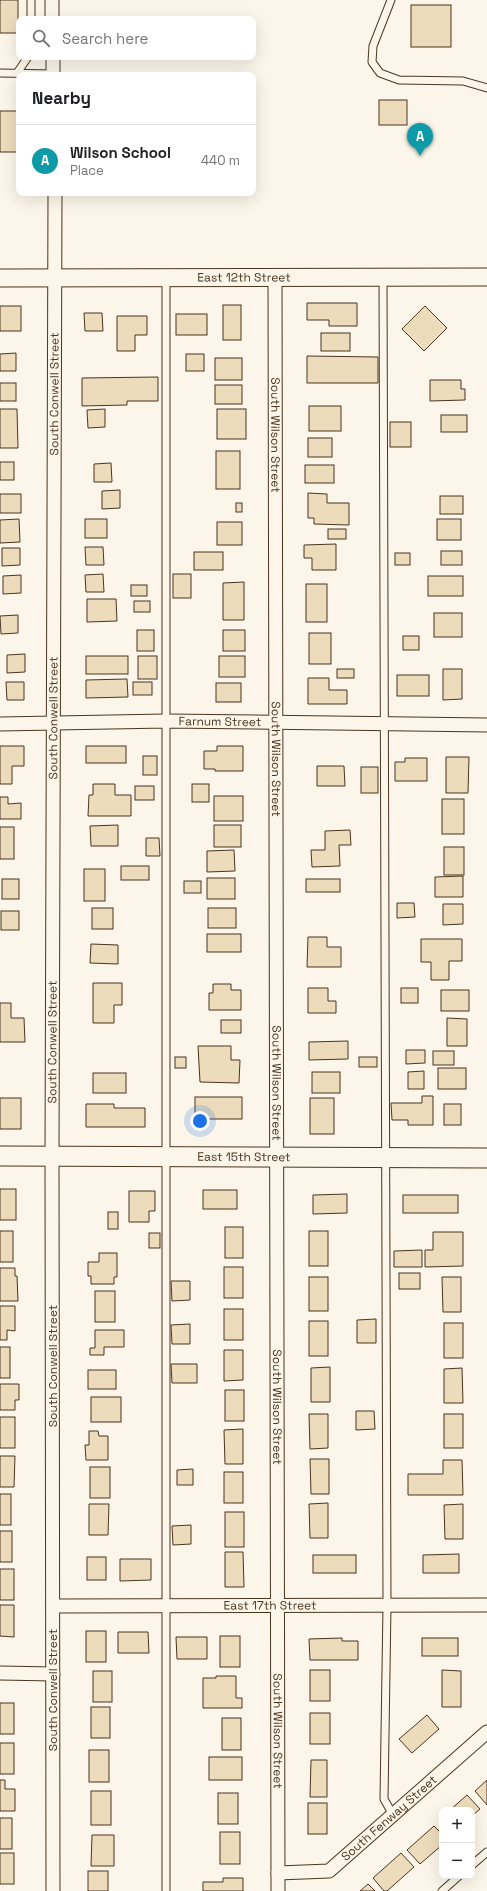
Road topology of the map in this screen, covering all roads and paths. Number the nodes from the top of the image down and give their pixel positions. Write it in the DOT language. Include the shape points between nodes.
graph roads {
  1 [pos="31,0"];
  2 [pos="52,0"];
  3 [pos="391,0"];
  4 [pos="31,16"];
  5 [pos="52,16"];
  6 [pos="26,60"];
  7 [pos="53,60"];
  8 [pos="18,72"];
  9 [pos="53,72"];
  10 [pos="0,73"];
  11 [pos="16,73"];
  12 [pos="487,88"];
  13 [pos="55,196"];
  14 [pos="166,276"];
  15 [pos="274,276"];
  16 [pos="56,277"];
  17 [pos="383,277"];
  18 [pos="487,277"];
  19 [pos="0,278"];
  20 [pos="166,721"];
  21 [pos="53,723"];
  22 [pos="276,723"];
  23 [pos="386,723"];
  24 [pos="0,724"];
  25 [pos="487,725"];
  26 [pos="0,1156"];
  27 [pos="52,1157"];
  28 [pos="166,1157"];
  29 [pos="276,1157"];
  30 [pos="386,1158"];
  31 [pos="487,1158"];
  32 [pos="487,1605"];
  33 [pos="53,1606"];
  34 [pos="165,1606"];
  35 [pos="277,1606"];
  36 [pos="387,1606"];
  37 [pos="0,1673"];
  38 [pos="53,1674"];
  39 [pos="487,1732"];
  40 [pos="393,1815"];
  41 [pos="487,1852"];
  42 [pos="475,1862"];
  43 [pos="278,1873"];
  44 [pos="456,1879"];
  45 [pos="53,1891"];
  46 [pos="166,1891"];
  47 [pos="278,1891"];
  48 [pos="442,1891"];
  1 -- 4 [label="lane"];
  2 -- 5 [label="street"];
  3 -- 12 [label="lane" via="373,46 372,62 380,73 399,80 463,81"];
  6 -- 8 [label="lane"];
  7 -- 9 [label="street"];
  10 -- 11 [label="lane"];
  13 -- 16 [label="street, South Conwell Street"];
  14 -- 15 [label="street, East 12th Street"];
  14 -- 16 [label="street, East 12th Street"];
  14 -- 20 [label="lane"];
  15 -- 17 [label="street, East 12th Street"];
  15 -- 22 [label="street, South Wilson Street"];
  16 -- 19 [label="street, East 12th Street"];
  16 -- 21 [label="street, South Conwell Street"];
  17 -- 18 [label="street, East 12th Street"];
  17 -- 23 [label="lane"];
  20 -- 21 [label="street, Farnum Street"];
  20 -- 22 [label="street, Farnum Street"];
  20 -- 28 [label="lane"];
  21 -- 24 [label="street, Farnum Street"];
  21 -- 27 [label="street, South Conwell Street"];
  22 -- 23 [label="street, Farnum Street"];
  22 -- 29 [label="street, South Wilson Street"];
  23 -- 25 [label="street, Farnum Street"];
  23 -- 30 [label="lane"];
  26 -- 27 [label="main road, East 15th Street"];
  27 -- 28 [label="main road, East 15th Street"];
  27 -- 33 [label="street, South Conwell Street"];
  28 -- 29 [label="main road, East 15th Street"];
  28 -- 34 [label="lane"];
  29 -- 30 [label="main road, East 15th Street"];
  29 -- 35 [label="street, South Wilson Street"];
  30 -- 31 [label="main road, East 15th Street"];
  30 -- 36 [label="lane"];
  32 -- 36 [label="street, East 17th Street"];
  33 -- 34 [label="street, East 17th Street"];
  33 -- 38 [label="street, South Conwell Street"];
  34 -- 35 [label="street, East 17th Street"];
  34 -- 46 [label="lane"];
  35 -- 36 [label="street, East 17th Street"];
  35 -- 43 [label="street, South Wilson Street"];
  36 -- 40 [label="lane" via="384,1799"];
  37 -- 38 [label="street"];
  38 -- 45 [label="street, South Conwell Street"];
  39 -- 40 [label="street, South Fenway Street"];
  40 -- 43 [label="street, South Fenway Street" via="329,1871"];
  41 -- 42 [label="lane"];
  43 -- 47 [label="street, South Wilson Street"];
  44 -- 48 [label="lane"];
}
